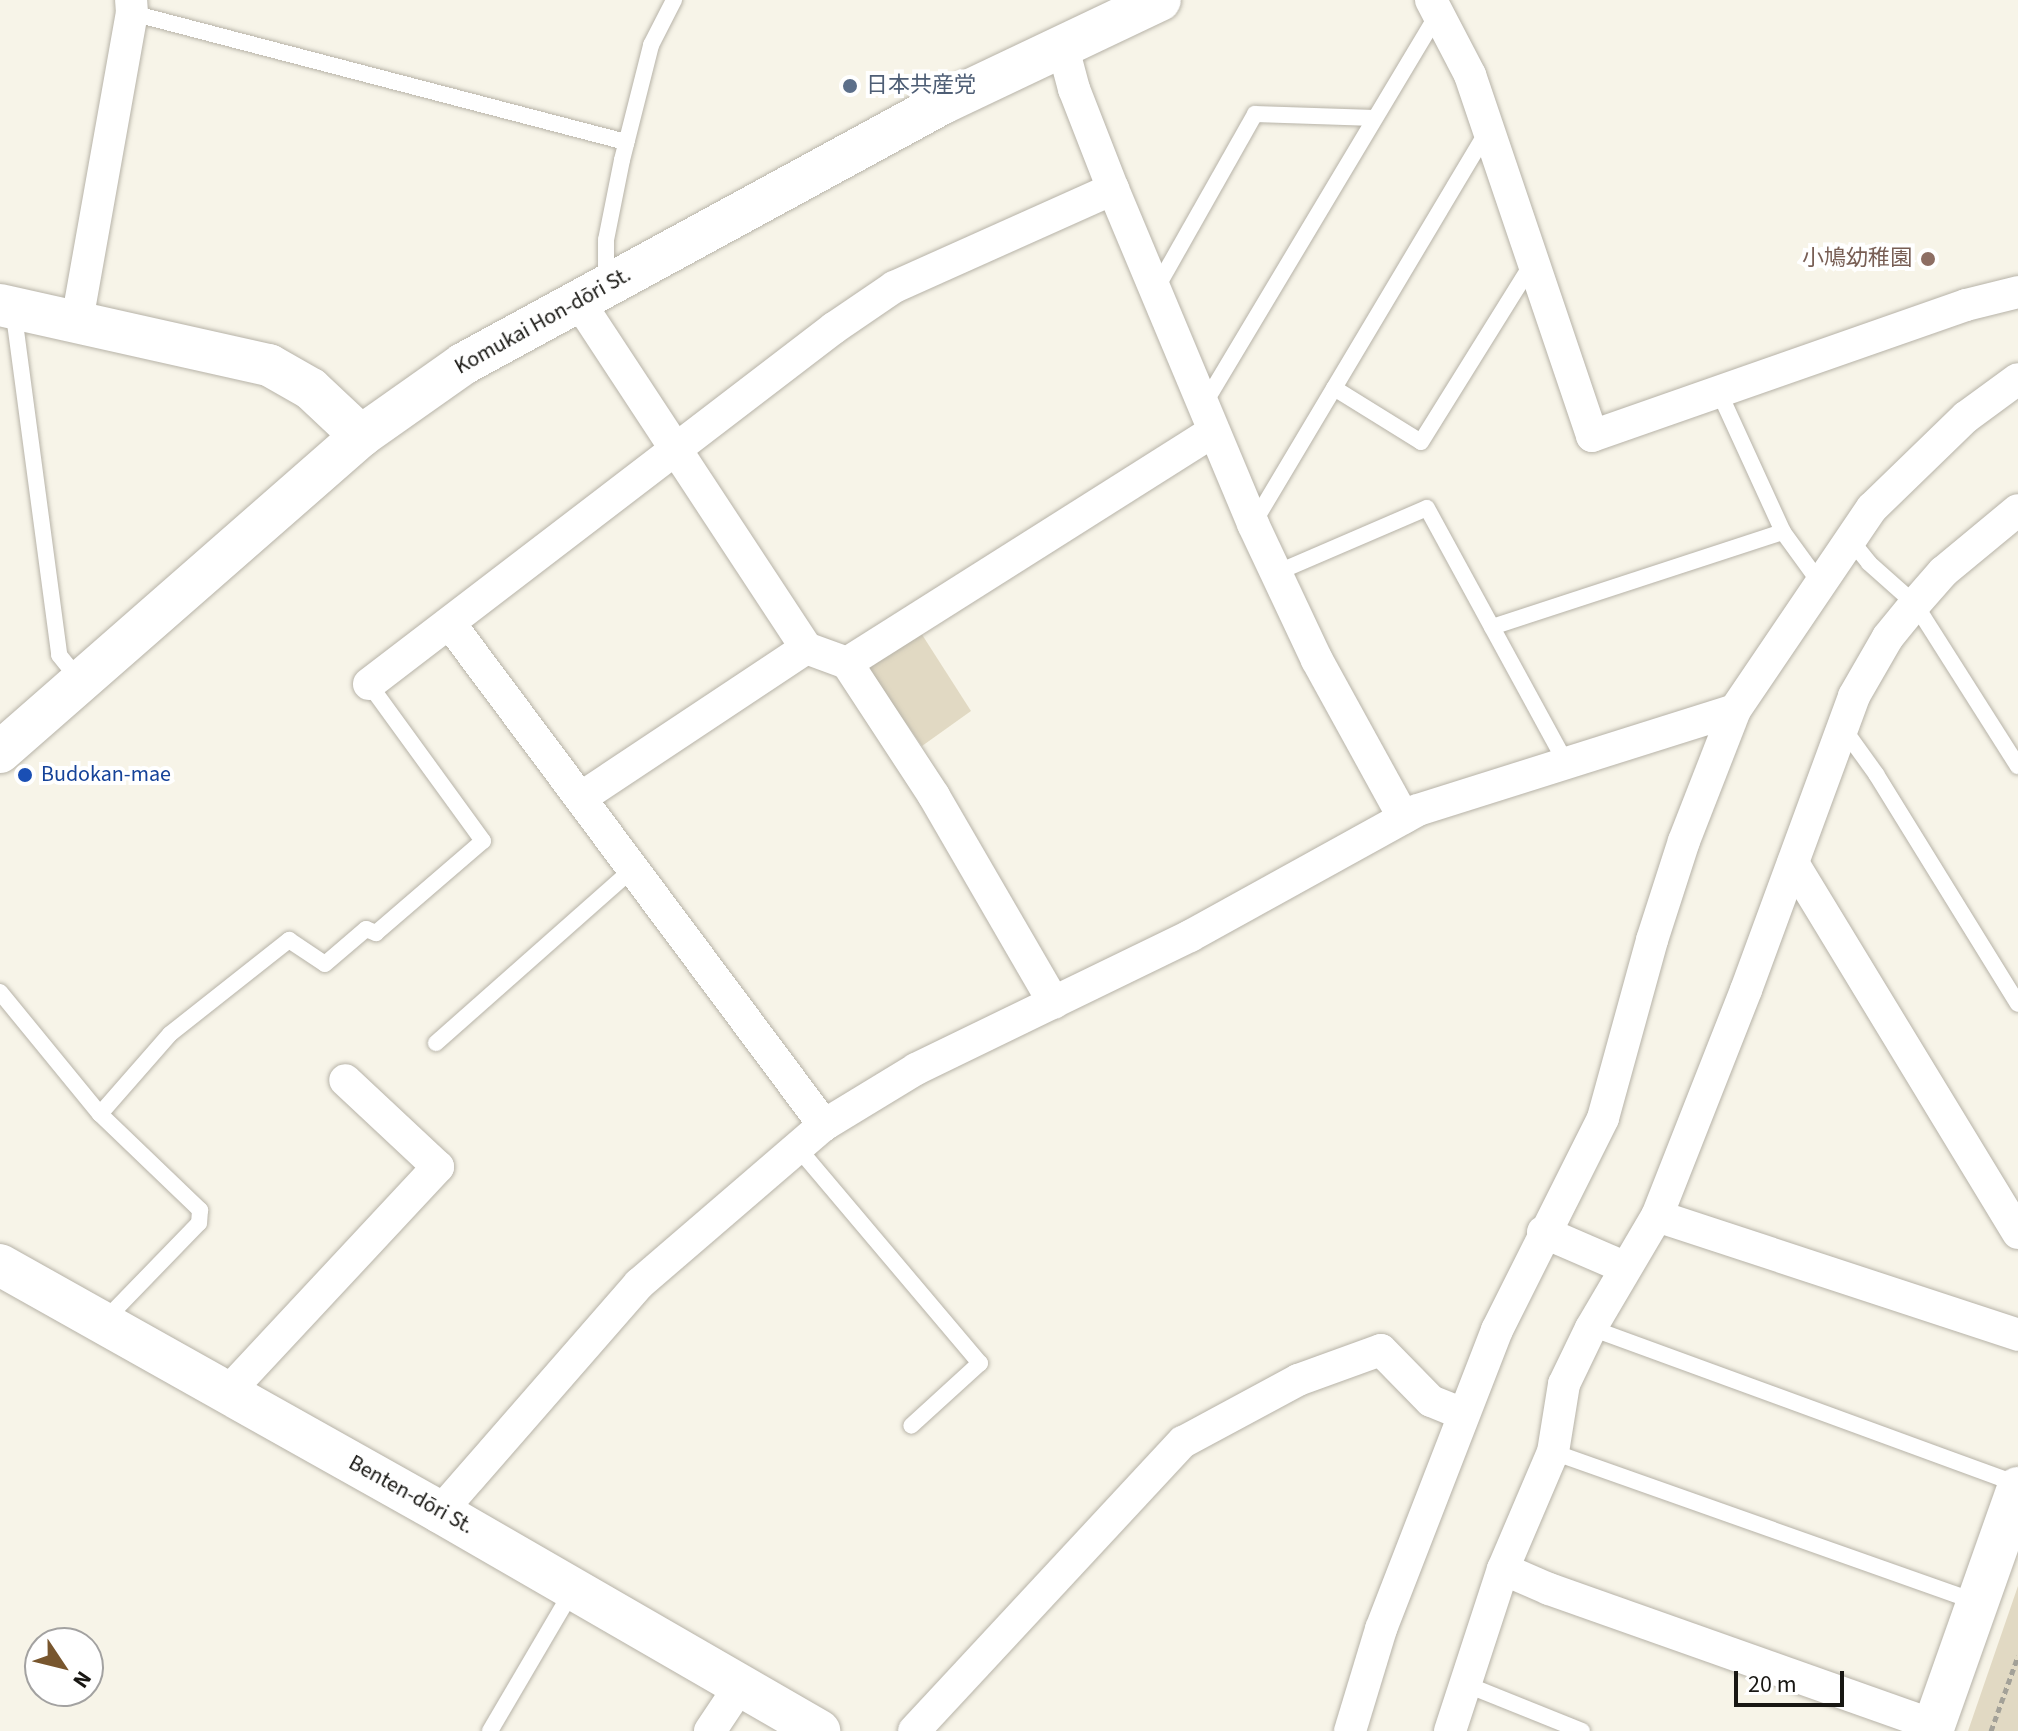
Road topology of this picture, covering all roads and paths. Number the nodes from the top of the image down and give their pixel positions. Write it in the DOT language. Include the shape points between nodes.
graph roads {
  1 [pos="674,0"];
  2 [pos="1146,3"];
  3 [pos="1434,6"];
  4 [pos="131,7"];
  5 [pos="1062,44"];
  6 [pos="1374,118"];
  7 [pos="1488,130"];
  8 [pos="626,142"];
  9 [pos="1113,189"];
  10 [pos="1531,265"];
  11 [pos="1155,290"];
  12 [pos="2018,292"];
  13 [pos="592,294"];
  14 [pos="6,306"];
  15 [pos="77,321"];
  16 [pos="2018,379"];
  17 [pos="1334,388"];
  18 [pos="1719,392"];
  19 [pos="1208,420"];
  20 [pos="361,436"];
  21 [pos="674,451"];
  22 [pos="2018,510"];
  23 [pos="1253,524"];
  24 [pos="1783,532"];
  25 [pos="1849,538"];
  26 [pos="1276,573"];
  27 [pos="1820,583"];
  28 [pos="1915,604"];
  29 [pos="451,625"];
  30 [pos="1492,627"];
  31 [pos="806,648"];
  32 [pos="847,663"];
  33 [pos="80,681"];
  34 [pos="369,684"];
  35 [pos="1735,710"];
  36 [pos="1843,728"];
  37 [pos="0,752"];
  38 [pos="1566,763"];
  39 [pos="2018,766"];
  40 [pos="582,797"];
  41 [pos="1404,818"];
  42 [pos="1793,863"];
  43 [pos="634,868"];
  44 [pos="0,992"];
  45 [pos="1054,1003"];
  46 [pos="2018,1004"];
  47 [pos="436,1043"];
  48 [pos="345,1080"];
  49 [pos="100,1114"];
  50 [pos="824,1125"];
  51 [pos="798,1148"];
  52 [pos="1657,1216"];
  53 [pos="1543,1232"];
  54 [pos="2018,1233"];
  55 [pos="0,1265"];
  56 [pos="1626,1268"];
  57 [pos="103,1322"];
  58 [pos="1591,1328"];
  59 [pos="2018,1335"];
  60 [pos="228,1392"];
  61 [pos="1463,1414"];
  62 [pos="911,1426"];
  63 [pos="1553,1452"];
  64 [pos="2018,1486"];
  65 [pos="440,1512"];
  66 [pos="1503,1569"];
  67 [pos="574,1589"];
  68 [pos="1978,1602"];
  69 [pos="2018,1656"];
  70 [pos="1465,1684"];
  71 [pos="740,1686"];
  72 [pos="1933,1728"];
  73 [pos="490,1731"];
  74 [pos="710,1731"];
  75 [pos="819,1731"];
  76 [pos="914,1731"];
  77 [pos="1350,1731"];
  78 [pos="1450,1731"];
  79 [pos="1582,1731"];
  80 [pos="1991,1731"];
  1 -- 8 [label="lane" via="651,45"];
  2 -- 5 [label="street, Komukai Hon-dōri St."];
  3 -- 6 [label="lane"];
  3 -- 7 [label="street" via="1470,75"];
  4 -- 8 [label="lane"];
  4 -- 15 [label="street"];
  5 -- 9 [label="street"];
  5 -- 13 [label="street, Komukai Hon-dōri St."];
  6 -- 11 [label="lane" via="1255,114"];
  6 -- 19 [label="lane"];
  7 -- 10 [label="street"];
  7 -- 17 [label="lane"];
  8 -- 13 [label="lane"];
  9 -- 11 [label="street"];
  9 -- 21 [label="street" via="894,287"];
  10 -- 17 [label="lane" via="1421,442"];
  10 -- 18 [label="street" via="1592,436"];
  11 -- 19 [label="street"];
  12 -- 18 [label="street" via="1966,305"];
  13 -- 20 [label="street, Komukai Hon-dōri St." via="463,364"];
  13 -- 21 [label="street"];
  14 -- 15 [label="street"];
  14 -- 33 [label="lane" via="59,655"];
  15 -- 20 [label="street" via="269,365 311,389"];
  16 -- 25 [label="street" via="1966,417 1872,508"];
  17 -- 23 [label="lane"];
  18 -- 24 [label="lane"];
  19 -- 23 [label="street"];
  19 -- 32 [label="street"];
  20 -- 33 [label="street, Komukai Hon-dōri St."];
  21 -- 29 [label="street"];
  21 -- 31 [label="street"];
  22 -- 28 [label="street" via="1943,572"];
  23 -- 26 [label="street"];
  24 -- 27 [label="lane"];
  24 -- 30 [label="lane"];
  25 -- 27 [label="street"];
  25 -- 28 [label="lane"];
  26 -- 30 [label="lane" via="1427,508"];
  26 -- 41 [label="street" via="1362,758"];
  27 -- 35 [label="street"];
  28 -- 36 [label="street" via="1888,637 1854,696"];
  28 -- 39 [label="lane"];
  29 -- 34 [label="street"];
  29 -- 40 [label="street"];
  30 -- 38 [label="lane"];
  31 -- 32 [label="street"];
  31 -- 40 [label="street"];
  32 -- 45 [label="street" via="934,796"];
  33 -- 37 [label="street, Komukai Hon-dōri St."];
  34 -- 49 [label="lane" via="483,841 376,933 366,929 325,964 289,940 170,1034"];
  35 -- 38 [label="street"];
  35 -- 53 [label="street" via="1684,841 1603,1118"];
  36 -- 42 [label="street"];
  36 -- 46 [label="lane"];
  38 -- 41 [label="street"];
  40 -- 43 [label="street"];
  41 -- 45 [label="street" via="1190,936"];
  42 -- 52 [label="street"];
  42 -- 54 [label="street"];
  43 -- 47 [label="lane"];
  43 -- 50 [label="street"];
  44 -- 49 [label="lane"];
  45 -- 50 [label="street" via="916,1069"];
  48 -- 60 [label="street" via="438,1167"];
  49 -- 57 [label="lane" via="200,1210 199,1223"];
  50 -- 51 [label="street"];
  51 -- 62 [label="lane" via="980,1363"];
  51 -- 65 [label="street" via="639,1284"];
  52 -- 56 [label="street"];
  52 -- 59 [label="street"];
  53 -- 56 [label="street"];
  53 -- 61 [label="street"];
  55 -- 57 [label="street, Benten-dōri St."];
  56 -- 58 [label="street"];
  57 -- 60 [label="street, Benten-dōri St."];
  58 -- 63 [label="street" via="1564,1384"];
  58 -- 64 [label="lane"];
  60 -- 65 [label="street, Benten-dōri St."];
  61 -- 76 [label="street" via="1431,1401 1381,1350 1298,1380 1183,1442"];
  61 -- 77 [label="street" via="1381,1629"];
  63 -- 66 [label="street"];
  63 -- 68 [label="lane"];
  64 -- 68 [label="street"];
  65 -- 67 [label="street, Benten-dōri St."];
  66 -- 70 [label="street"];
  66 -- 72 [label="street"];
  67 -- 71 [label="street, Benten-dōri St."];
  67 -- 73 [label="lane"];
  68 -- 72 [label="street"];
  69 -- 80 [label="path"];
  70 -- 78 [label="street"];
  70 -- 79 [label="lane"];
  71 -- 74 [label="street"];
  71 -- 75 [label="street, Benten-dōri St."];
}
